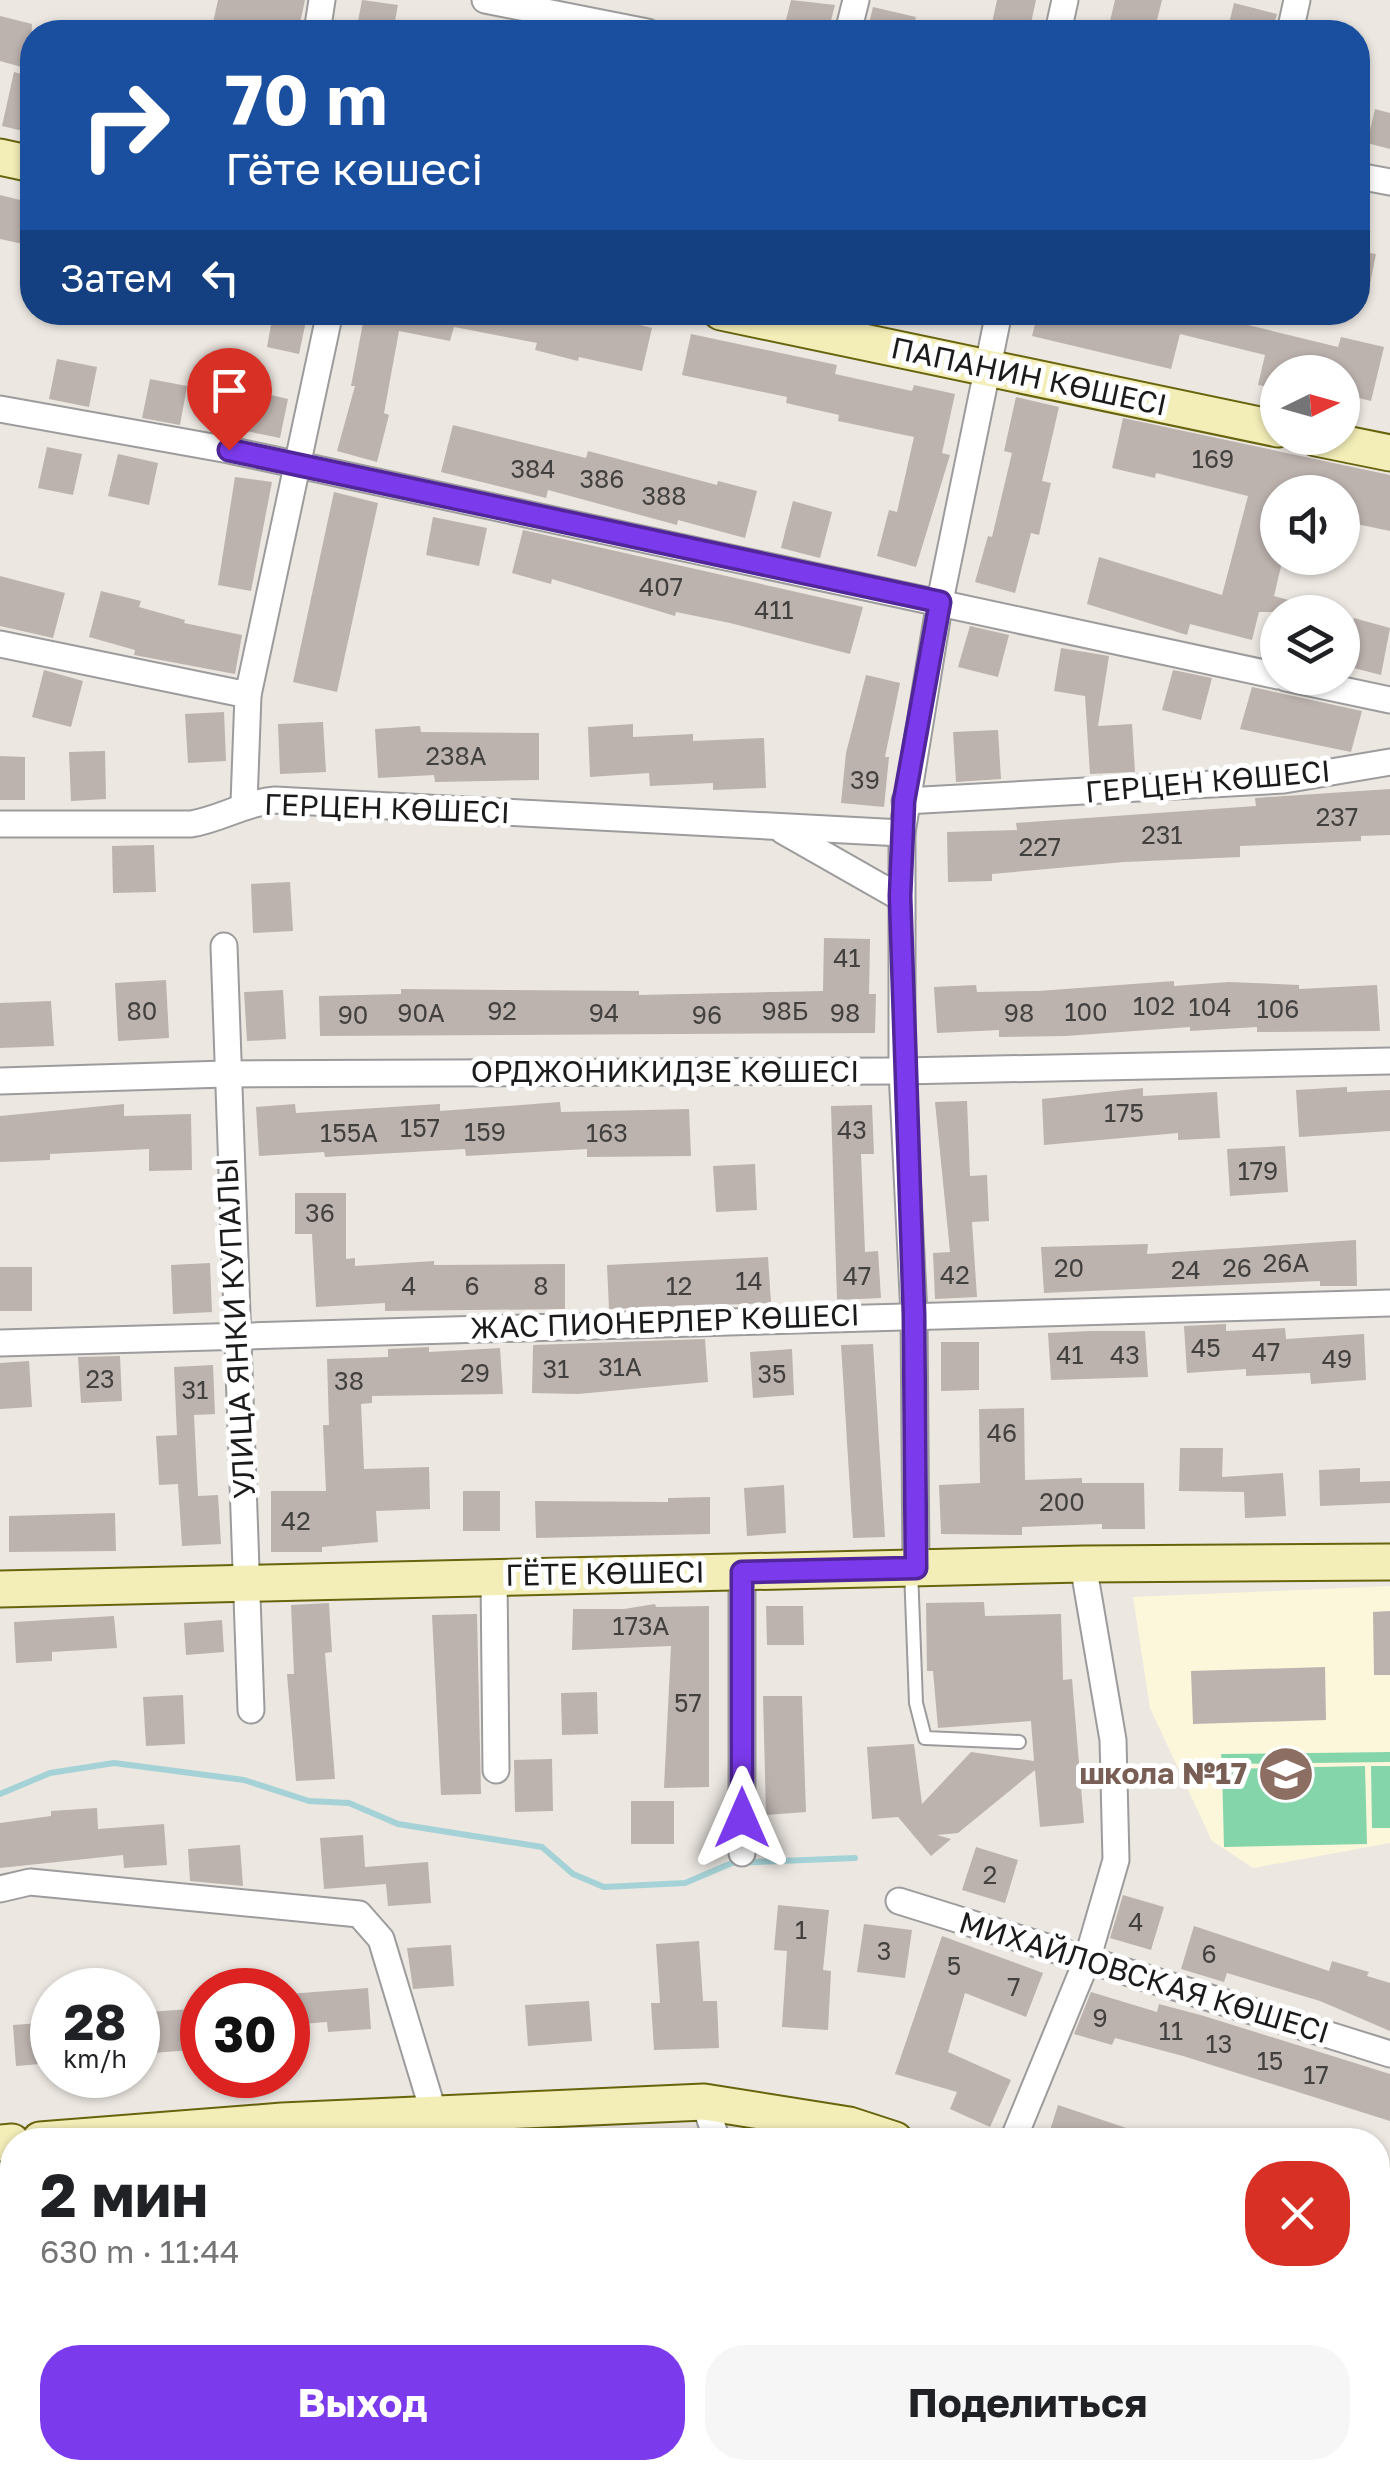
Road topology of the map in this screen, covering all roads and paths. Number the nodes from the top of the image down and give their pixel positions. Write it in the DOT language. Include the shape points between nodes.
graph roads {
  1 [pos="484,0"];
  2 [pos="586,20"];
  3 [pos="327,325"];
  4 [pos="782,325"];
  5 [pos="996,325"];
  6 [pos="988,369"];
  7 [pos="0,409"];
  8 [pos="1260,426"];
  9 [pos="1360,447"];
  10 [pos="1390,453"];
  11 [pos="298,465"];
  12 [pos="940,602"];
  13 [pos="0,644"];
  14 [pos="1260,672"];
  15 [pos="1360,694"];
  16 [pos="248,695"];
  17 [pos="1390,700"];
  18 [pos="1390,762"];
  19 [pos="904,801"];
  20 [pos="244,804"];
  21 [pos="0,824"];
  22 [pos="778,829"];
  23 [pos="902,833"];
  24 [pos="900,896"];
  25 [pos="224,946"];
  26 [pos="1390,1061"];
  27 [pos="902,1071"];
  28 [pos="225,1074"];
  29 [pos="0,1081"];
  30 [pos="1390,1303"];
  31 [pos="914,1315"];
  32 [pos="236,1335"];
  33 [pos="0,1343"];
  34 [pos="1390,1562"];
  35 [pos="1083,1564"];
  36 [pos="913,1568"];
  37 [pos="742,1572"];
  38 [pos="494,1577"];
  39 [pos="248,1582"];
  40 [pos="0,1589"];
  41 [pos="251,1710"];
  42 [pos="1019,1742"];
  43 [pos="496,1770"];
  44 [pos="742,1853"];
  45 [pos="0,1889"];
  46 [pos="899,1901"];
  47 [pos="1086,1960"];
  48 [pos="1390,2054"];
  49 [pos="704,2102"];
  50 [pos="434,2114"];
  51 [pos="302,2128"];
  52 [pos="714,2128"];
  53 [pos="858,2128"];
  54 [pos="1018,2128"];
  1 -- 2 [label="street"];
  3 -- 11 [label="street"];
  4 -- 6 [label="main road, ПАПАНИН КӨШЕСІ"];
  5 -- 6 [label="street"];
  6 -- 8 [label="main road, ПАПАНИН КӨШЕСІ"];
  6 -- 12 [label="street"];
  7 -- 11 [label="street"];
  9 -- 10 [label="main road"];
  11 -- 12 [label="street"];
  11 -- 16 [label="street"];
  12 -- 14 [label="street"];
  12 -- 19 [label="street"];
  13 -- 16 [label="street"];
  15 -- 17 [label="street"];
  16 -- 20 [label="street"];
  18 -- 19 [label="street, ГЕРЦЕН КӨШЕСІ" via="1284,780"];
  19 -- 23 [label="street"];
  20 -- 21 [label="street, ГЕРЦЕН КӨШЕСІ" via="216,820 191,824"];
  20 -- 22 [label="street, ГЕРЦЕН КӨШЕСІ" via="275,800"];
  22 -- 23 [label="street, ГЕРЦЕН КӨШЕСІ"];
  22 -- 24 [label="street"];
  23 -- 24 [label="street"];
  24 -- 27 [label="street"];
  25 -- 28 [label="street, УЛИЦА ЯНКИ КУПАЛЫ"];
  26 -- 27 [label="street, ОРДЖОНИКИДЗЕ КӨШЕСІ"];
  27 -- 28 [label="street, ОРДЖОНИКИДЗЕ КӨШЕСІ"];
  27 -- 31 [label="street"];
  28 -- 29 [label="street, ОРДЖОНИКИДЗЕ КӨШЕСІ"];
  28 -- 32 [label="street, УЛИЦА ЯНКИ КУПАЛЫ"];
  30 -- 31 [label="street, ЖАС ПИОНЕРЛЕР КӨШЕСІ"];
  31 -- 32 [label="street, ЖАС ПИОНЕРЛЕР КӨШЕСІ"];
  31 -- 36 [label="street"];
  32 -- 33 [label="street, ЖАС ПИОНЕРЛЕР КӨШЕСІ"];
  32 -- 39 [label="street, УЛИЦА ЯНКИ КУПАЛЫ"];
  34 -- 35 [label="main road, ГЁТЕ КӨШЕСІ"];
  35 -- 36 [label="main road, ГЁТЕ КӨШЕСІ"];
  35 -- 47 [label="street" via="1114,1740 1116,1860"];
  36 -- 37 [label="main road, ГЁТЕ КӨШЕСІ"];
  36 -- 42 [label="lane" via="916,1703 925,1738"];
  37 -- 38 [label="main road, ГЁТЕ КӨШЕСІ"];
  37 -- 44 [label="street"];
  38 -- 39 [label="main road, ГЁТЕ КӨШЕСІ"];
  38 -- 43 [label="street"];
  39 -- 40 [label="main road, ГЁТЕ КӨШЕСІ"];
  39 -- 41 [label="street, УЛИЦА ЯНКИ КУПАЛЫ"];
  45 -- 50 [label="street" via="30,1882 359,1914 381,1939"];
  46 -- 47 [label="street, МИХАЙЛОВСКАЯ КӨШЕСІ"];
  47 -- 48 [label="street, МИХАЙЛОВСКАЯ КӨШЕСІ"];
  47 -- 54 [label="street"];
  49 -- 50 [label="main road"];
  49 -- 52 [label="street"];
  49 -- 53 [label="main road"];
  50 -- 51 [label="main road"];
}
